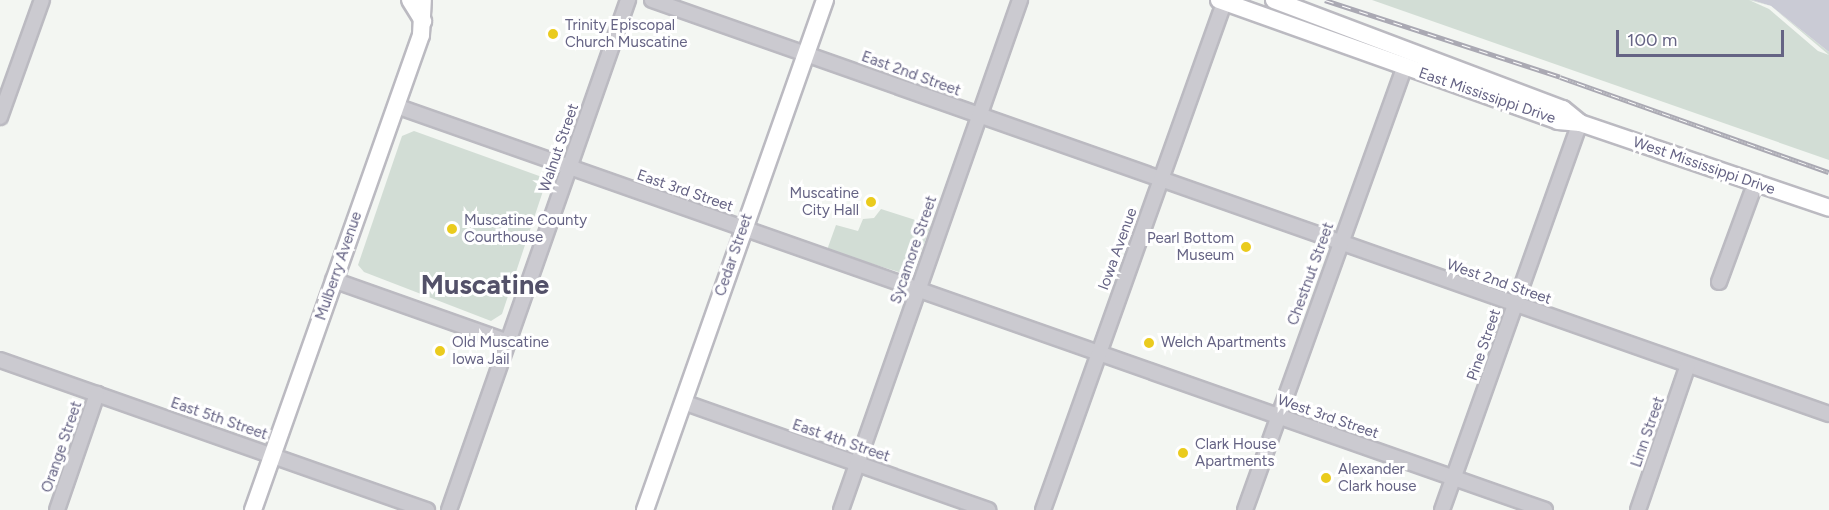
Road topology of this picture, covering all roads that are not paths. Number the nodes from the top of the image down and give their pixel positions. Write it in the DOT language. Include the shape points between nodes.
graph roads {
  1 [pos="42,0"];
  2 [pos="410,0"];
  3 [pos="423,0"];
  4 [pos="628,0"];
  5 [pos="652,0"];
  6 [pos="825,0"];
  7 [pos="1020,0"];
  8 [pos="1274,0"];
  9 [pos="1223,1"];
  10 [pos="423,21"];
  11 [pos="1411,49"];
  12 [pos="805,54"];
  13 [pos="1404,67"];
  14 [pos="396,106"];
  15 [pos="979,116"];
  16 [pos="0,117"];
  17 [pos="1580,123"];
  18 [pos="569,168"];
  19 [pos="1159,179"];
  20 [pos="1755,184"];
  21 [pos="1829,208"];
  22 [pos="744,229"];
  23 [pos="1340,244"];
  24 [pos="333,280"];
  25 [pos="1719,282"];
  26 [pos="918,291"];
  27 [pos="1515,305"];
  28 [pos="508,342"];
  29 [pos="1099,354"];
  30 [pos="0,360"];
  31 [pos="1689,365"];
  32 [pos="97,394"];
  33 [pos="683,402"];
  34 [pos="1829,414"];
  35 [pos="1278,417"];
  36 [pos="272,456"];
  37 [pos="858,464"];
  38 [pos="1453,479"];
  39 [pos="57,510"];
  40 [pos="253,510"];
  41 [pos="427,510"];
  42 [pos="449,510"];
  43 [pos="645,510"];
  44 [pos="841,510"];
  45 [pos="988,510"];
  46 [pos="1043,510"];
  47 [pos="1245,510"];
  48 [pos="1442,510"];
  49 [pos="1545,510"];
  50 [pos="1638,510"];
  1 -- 16 [label="street"];
  2 -- 10 [label="main road"];
  3 -- 10 [label="main road, Mulberry Avenue"];
  4 -- 18 [label="street, Walnut Street"];
  5 -- 12 [label="street, East 2nd Street"];
  6 -- 12 [label="main road, Cedar Street"];
  7 -- 15 [label="street, Sycamore Street"];
  8 -- 11 [label="main road, East Mississippi Drive"];
  9 -- 13 [label="main road, East Mississippi Drive"];
  9 -- 19 [label="street, Iowa Avenue"];
  10 -- 14 [label="main road, Mulberry Avenue"];
  11 -- 13 [label="street, Chestnut Street"];
  11 -- 17 [label="main road, East Mississippi Drive" via="1563,109"];
  12 -- 15 [label="street, East 2nd Street"];
  12 -- 22 [label="main road, Cedar Street"];
  13 -- 17 [label="main road, East Mississippi Drive" via="1558,121"];
  13 -- 23 [label="street, Chestnut Street"];
  14 -- 18 [label="street, East 3rd Street"];
  14 -- 24 [label="main road, Mulberry Avenue"];
  15 -- 19 [label="street, East 2nd Street"];
  15 -- 26 [label="street, Sycamore Street"];
  17 -- 20 [label="main road, West Mississippi Drive"];
  17 -- 27 [label="street, Pine Street"];
  18 -- 22 [label="street, East 3rd Street"];
  18 -- 28 [label="street, Walnut Street"];
  19 -- 23 [label="street, West 2nd Street"];
  19 -- 29 [label="street, Iowa Avenue"];
  20 -- 21 [label="main road, West Mississippi Drive"];
  20 -- 25 [label="street"];
  22 -- 26 [label="street, East 3rd Street"];
  22 -- 33 [label="main road, Cedar Street"];
  23 -- 27 [label="street, West 2nd Street"];
  23 -- 35 [label="street, Chestnut Street"];
  24 -- 28 [label="street"];
  24 -- 36 [label="main road, Mulberry Avenue"];
  26 -- 29 [label="street, East 3rd Street"];
  26 -- 37 [label="street, Sycamore Street"];
  27 -- 31 [label="street, West 2nd Street"];
  27 -- 38 [label="street, Pine Street"];
  28 -- 42 [label="street, Walnut Street"];
  29 -- 35 [label="street, West 3rd Street"];
  29 -- 46 [label="street, Iowa Avenue"];
  30 -- 32 [label="street, East 5th Street"];
  31 -- 34 [label="street, West 2nd Street"];
  31 -- 50 [label="street, Linn Street"];
  32 -- 36 [label="street, East 5th Street"];
  32 -- 39 [label="street, Orange Street"];
  33 -- 37 [label="street, East 4th Street"];
  33 -- 43 [label="main road, Cedar Street"];
  35 -- 38 [label="street, West 3rd Street"];
  35 -- 47 [label="street, Chestnut Street"];
  36 -- 40 [label="main road, Mulberry Avenue"];
  36 -- 41 [label="street, East 5th Street"];
  37 -- 44 [label="street, Sycamore Street"];
  37 -- 45 [label="street, East 4th Street"];
  38 -- 48 [label="street, Pine Street"];
  38 -- 49 [label="street, West 3rd Street"];
}
